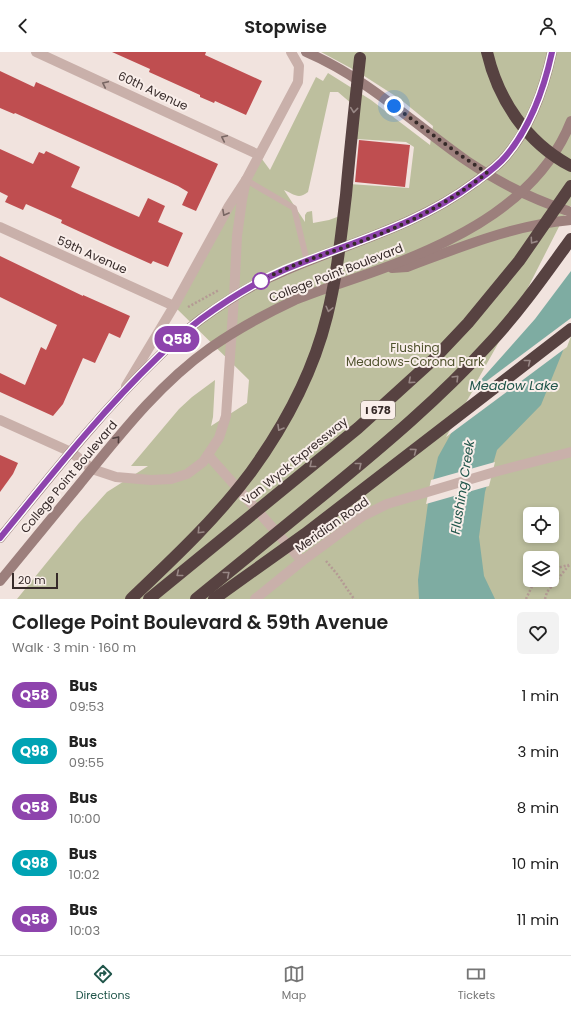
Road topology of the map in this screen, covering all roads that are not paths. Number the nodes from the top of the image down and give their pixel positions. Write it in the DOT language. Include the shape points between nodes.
graph roads {
  1 [pos="36,52"];
  2 [pos="291,52"];
  3 [pos="306,52"];
  4 [pos="487,52"];
  5 [pos="552,52"];
  6 [pos="360,58"];
  7 [pos="571,120"];
  8 [pos="259,155"];
  9 [pos="571,166"];
  10 [pos="487,173"];
  11 [pos="246,180"];
  12 [pos="571,186"];
  13 [pos="521,192"];
  14 [pos="568,211"];
  15 [pos="571,220"];
  16 [pos="0,227"];
  17 [pos="571,239"];
  18 [pos="307,261"];
  19 [pos="384,268"];
  20 [pos="234,297"];
  21 [pos="174,306"];
  22 [pos="571,329"];
  23 [pos="231,334"];
  24 [pos="124,390"];
  25 [pos="0,420"];
  26 [pos="71,452"];
  27 [pos="571,452"];
  28 [pos="208,455"];
  29 [pos="92,469"];
  30 [pos="0,538"];
  31 [pos="302,561"];
  32 [pos="0,581"];
  33 [pos="131,599"];
  34 [pos="148,599"];
  35 [pos="196,599"];
  36 [pos="214,599"];
  37 [pos="255,599"];
  8 -- 1 [label="street, 60th Avenue, one-way"];
  2 -- 8 [label="street, College Point Boulevard" via="299,66 298,82"];
  3 -- 10 [label="main road" via="366,85"];
  4 -- 9 [label="highway, bridge" via="499,90 517,119 539,144"];
  5 -- 10 [label="main road, College Point Boulevard" via="544,85 527,126 506,157"];
  6 -- 33 [label="highway, one-way, bridge" via="336,277 321,338 306,379 275,437 241,485 207,524"];
  7 -- 13 [label="main road, College Point Boulevard" via="562,140 540,174"];
  8 -- 11 [label="street, College Point Boulevard"];
  10 -- 13 [label="main road"];
  10 -- 18 [label="main road, College Point Boulevard" via="420,217"];
  11 -- 18 [label="lane" via="294,208"];
  11 -- 20 [label="street" via="237,236"];
  11 -- 21 [label="street, College Point Boulevard, one-way"];
  12 -- 34 [label="highway, Van Wyck Expressway / I 678, one-way, bridge" via="500,285 420,373 358,428"];
  13 -- 14 [label="main road"];
  13 -- 19 [label="main road, College Point Boulevard" via="490,217 455,237"];
  15 -- 19 [label="main road" via="514,229 407,267"];
  16 -- 21 [label="street, 59th Avenue"];
  35 -- 17 [label="highway, I 678, one-way, bridge" via="436,398 473,362 507,323"];
  18 -- 20 [label="main road, College Point Boulevard" via="264,279"];
  19 -- 23 [label="main road, College Point Boulevard" via="296,300"];
  20 -- 23 [label="street"];
  20 -- 24 [label="main road, College Point Boulevard" via="199,320"];
  21 -- 24 [label="street, College Point Boulevard"];
  36 -- 22 [label="highway, one-way, bridge" via="312,529"];
  23 -- 28 [label="street" via="226,416 219,438"];
  29 -- 23 [label="main road, College Point Boulevard, one-way" via="135,417 166,385"];
  24 -- 26 [label="main road, College Point Boulevard"];
  25 -- 26 [label="street"];
  26 -- 29 [label="street"];
  26 -- 30 [label="main road, College Point Boulevard"];
  27 -- 31 [label="street, Meridian Road" via="387,504 363,516"];
  28 -- 29 [label="street" via="188,474 171,479 116,477"];
  28 -- 31 [label="street"];
  29 -- 32 [label="main road, College Point Boulevard"];
  31 -- 37 [label="street, Meridian Road"];
}
